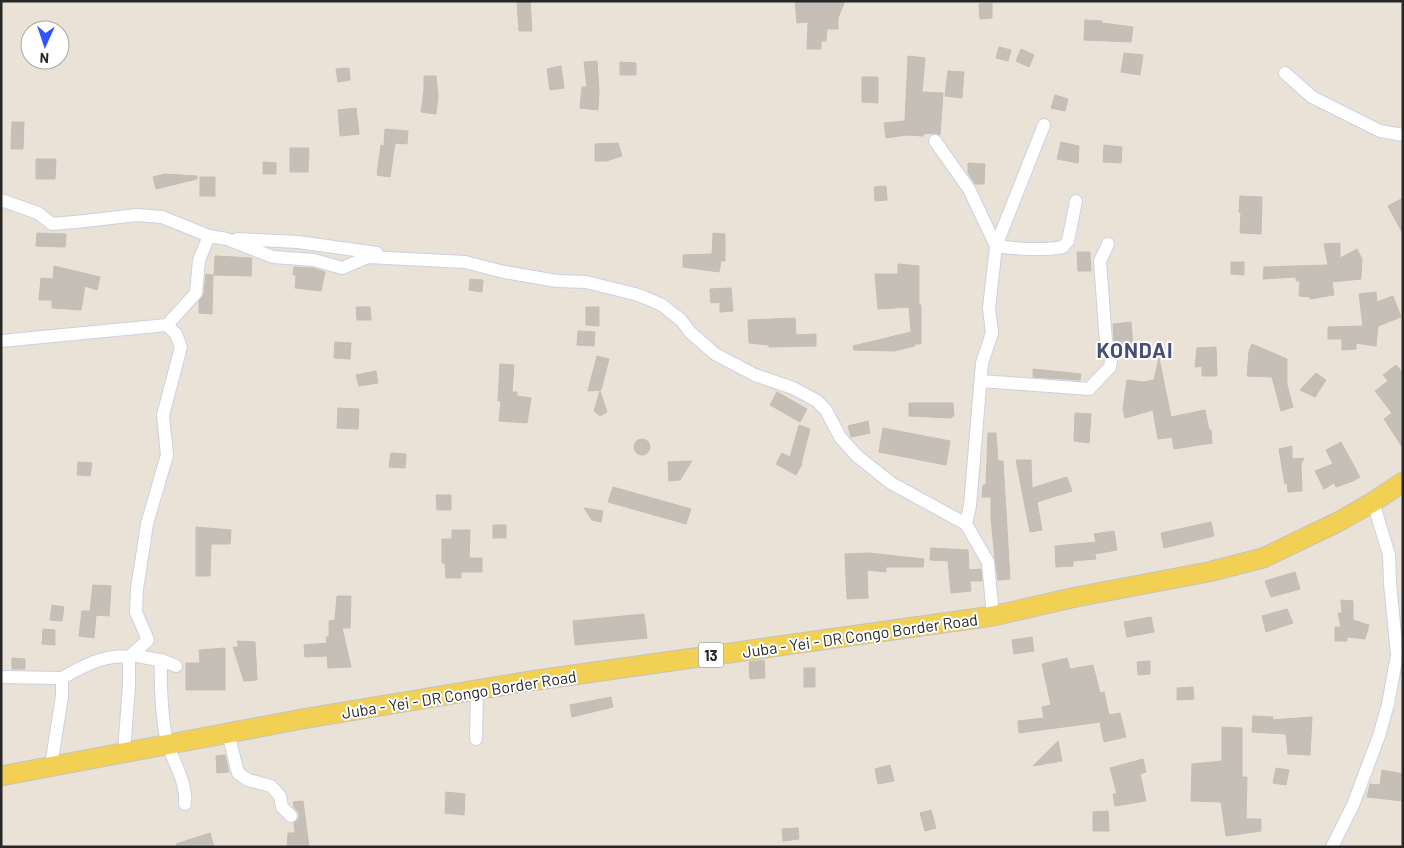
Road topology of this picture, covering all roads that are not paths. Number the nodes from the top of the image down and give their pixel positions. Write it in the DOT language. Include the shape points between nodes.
graph roads {
  1 [pos="1285,73"];
  2 [pos="1044,125"];
  3 [pos="1403,136"];
  4 [pos="935,141"];
  5 [pos="1,200"];
  6 [pos="1076,201"];
  7 [pos="209,236"];
  8 [pos="228,239"];
  9 [pos="1108,244"];
  10 [pos="996,246"];
  11 [pos="413,260"];
  12 [pos="167,325"];
  13 [pos="1,340"];
  14 [pos="981,381"];
  15 [pos="1403,482"];
  16 [pos="1373,502"];
  17 [pos="966,524"];
  18 [pos="993,616"];
  19 [pos="130,656"];
  20 [pos="161,660"];
  21 [pos="176,666"];
  22 [pos="1,677"];
  23 [pos="62,678"];
  24 [pos="477,690"];
  25 [pos="228,733"];
  26 [pos="476,739"];
  27 [pos="168,744"];
  28 [pos="124,752"];
  29 [pos="51,766"];
  30 [pos="1,776"];
  31 [pos="185,804"];
  32 [pos="290,816"];
  33 [pos="1332,847"];
  1 -- 3 [label="street" via="1312,97 1380,131"];
  2 -- 10 [label="street"];
  4 -- 10 [label="street" via="969,189"];
  5 -- 7 [label="street" via="38,213 52,224 137,215 162,218"];
  6 -- 10 [label="street" via="1068,241 1063,247 1022,249"];
  7 -- 8 [label="street"];
  7 -- 12 [label="street" via="199,260 196,293"];
  8 -- 11 [label="street" via="332,246"];
  8 -- 11 [label="street" via="273,257 314,260 342,268 368,257"];
  9 -- 14 [label="street" via="1100,262 1106,342 1112,354 1110,367 1089,389"];
  10 -- 14 [label="street" via="989,308 992,333 982,364"];
  11 -- 17 [label="street" via="465,262 556,282 586,282 635,294 662,305 715,354 817,401 826,410 840,437 857,456 891,482"];
  12 -- 13 [label="street"];
  12 -- 19 [label="street" via="176,334 181,347 163,415 167,455 147,524 137,589 136,612 148,640"];
  14 -- 17 [label="street"];
  15 -- 16 [label="main road, Juba - Yei - DR Congo Border Road / 13"];
  16 -- 18 [label="main road, Juba - Yei - DR Congo Border Road / 13" via="1263,558"];
  16 -- 33 [label="street" via="1389,555 1397,656 1379,736 1353,806"];
  17 -- 18 [label="street" via="988,562"];
  18 -- 24 [label="main road, Juba - Yei - DR Congo Border Road / 13"];
  19 -- 20 [label="street"];
  19 -- 23 [label="street" via="117,655 88,664"];
  19 -- 28 [label="street"];
  20 -- 21 [label="street"];
  20 -- 27 [label="street"];
  22 -- 23 [label="street"];
  23 -- 29 [label="street"];
  24 -- 25 [label="main road, Juba - Yei - DR Congo Border Road / 13"];
  24 -- 26 [label="street"];
  25 -- 27 [label="main road, Juba - Yei - DR Congo Border Road / 13"];
  25 -- 32 [label="street" via="238,773 248,780 271,786"];
  27 -- 28 [label="main road, Juba - Yei - DR Congo Border Road / 13"];
  27 -- 31 [label="street" via="186,794"];
  28 -- 29 [label="main road, Juba - Yei - DR Congo Border Road / 13"];
  29 -- 30 [label="main road, Juba - Yei - DR Congo Border Road / 13"];
}
